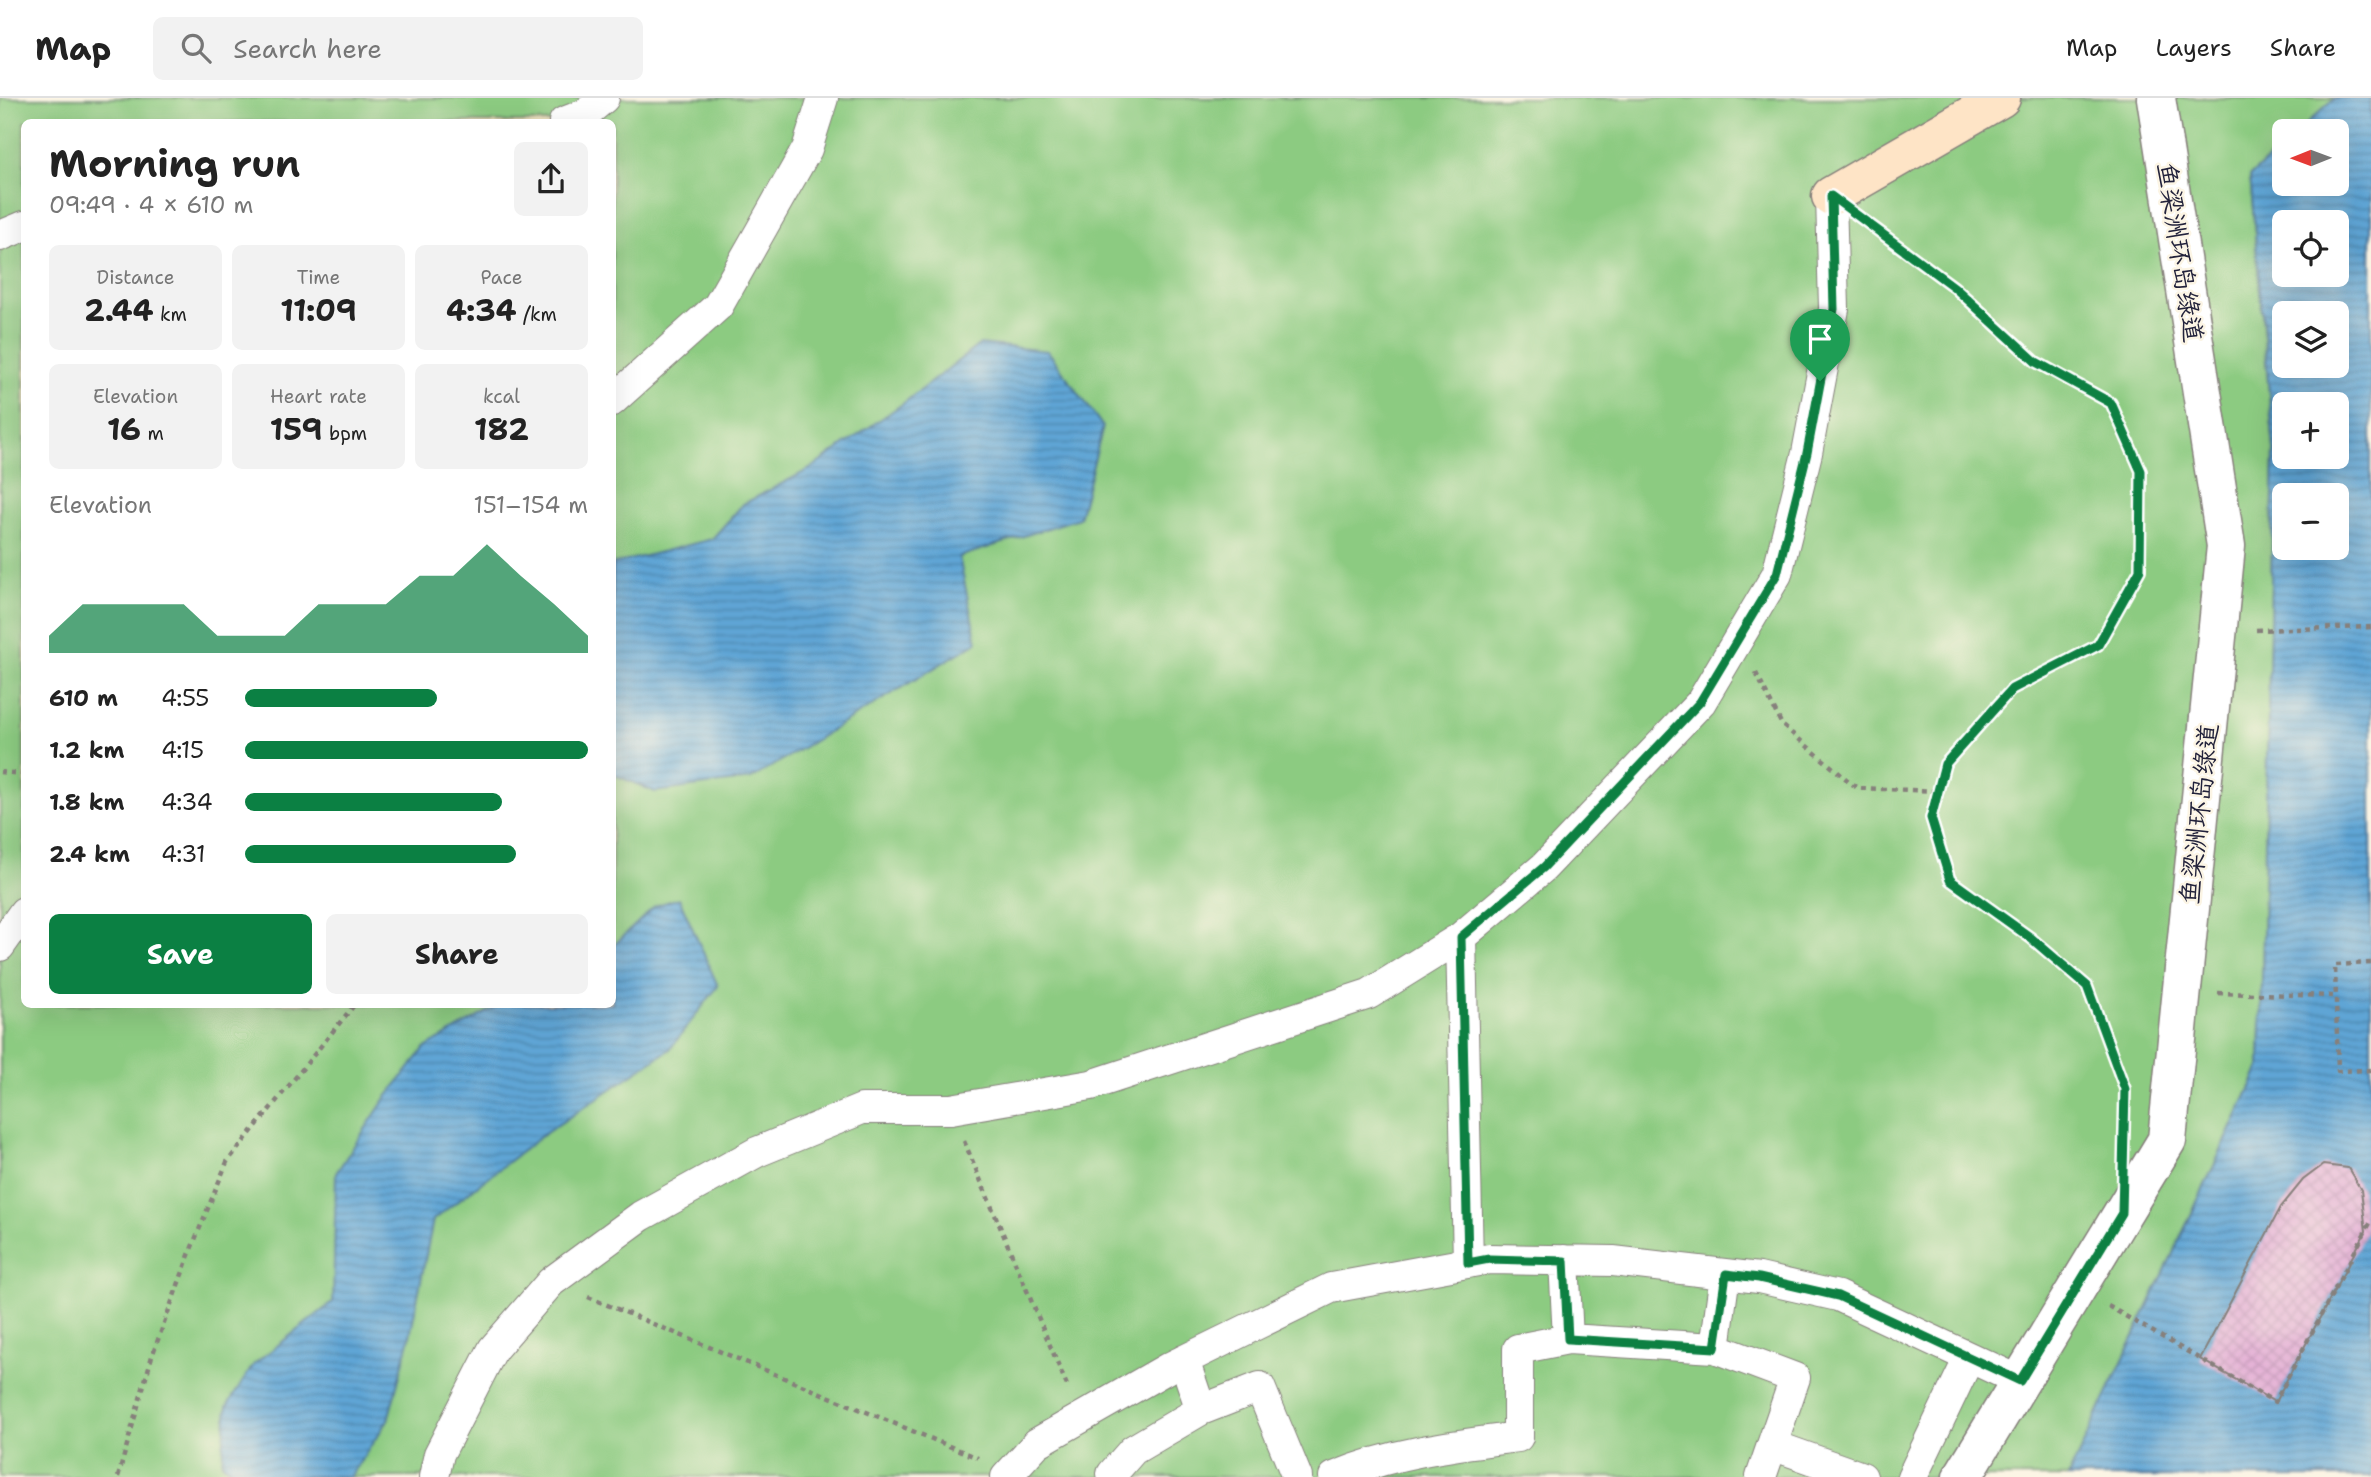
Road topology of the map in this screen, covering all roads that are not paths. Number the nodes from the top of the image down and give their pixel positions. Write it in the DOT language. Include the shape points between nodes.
graph roads {
  1 [pos="604,98"];
  2 [pos="822,98"];
  3 [pos="2001,98"];
  4 [pos="2156,98"];
  5 [pos="572,119"];
  6 [pos="1831,196"];
  7 [pos="21,227"];
  8 [pos="0,236"];
  9 [pos="616,397"];
  10 [pos="21,916"];
  11 [pos="1461,937"];
  12 [pos="0,946"];
  13 [pos="1564,1261"];
  14 [pos="1468,1263"];
  15 [pos="1726,1274"];
  16 [pos="1568,1339"];
  17 [pos="1715,1348"];
  18 [pos="1969,1358"];
  19 [pos="1184,1360"];
  20 [pos="2020,1381"];
  21 [pos="1201,1410"];
  22 [pos="1772,1445"];
  23 [pos="1009,1474"];
  24 [pos="434,1477"];
  25 [pos="1114,1477"];
  26 [pos="1297,1477"];
  27 [pos="1335,1477"];
  28 [pos="1761,1477"];
  29 [pos="1862,1477"];
  30 [pos="1912,1477"];
  31 [pos="1962,1477"];
  1 -- 5 [label="street"];
  2 -- 9 [label="street" via="807,149 718,306"];
  3 -- 6 [label="main road"];
  4 -- 20 [label="street, 鱼梁洲环岛绿道" via="2225,546 2167,1140"];
  6 -- 11 [label="street" via="1834,309 1807,453 1777,574 1700,702 1544,867"];
  7 -- 8 [label="street"];
  10 -- 12 [label="street"];
  11 -- 14 [label="street"];
  11 -- 24 [label="street" via="1369,994 1091,1085 951,1109 862,1109 757,1152 640,1216 551,1282 493,1349 439,1454"];
  13 -- 14 [label="street" via="1489,1259"];
  13 -- 15 [label="street" via="1613,1261"];
  13 -- 16 [label="street"];
  14 -- 19 [label="street" via="1331,1288"];
  15 -- 17 [label="street"];
  15 -- 18 [label="street" via="1838,1296"];
  16 -- 17 [label="street"];
  16 -- 27 [label="street" via="1518,1349 1518,1437 1428,1449 1362,1465"];
  17 -- 22 [label="street" via="1795,1378"];
  18 -- 20 [label="street"];
  18 -- 30 [label="street"];
  19 -- 21 [label="street"];
  19 -- 23 [label="street" via="1037,1443"];
  20 -- 31 [label="street, 鱼梁洲环岛绿道"];
  21 -- 25 [label="street" via="1133,1450"];
  21 -- 26 [label="street" via="1260,1387"];
  22 -- 28 [label="street"];
  22 -- 29 [label="street"];
}
